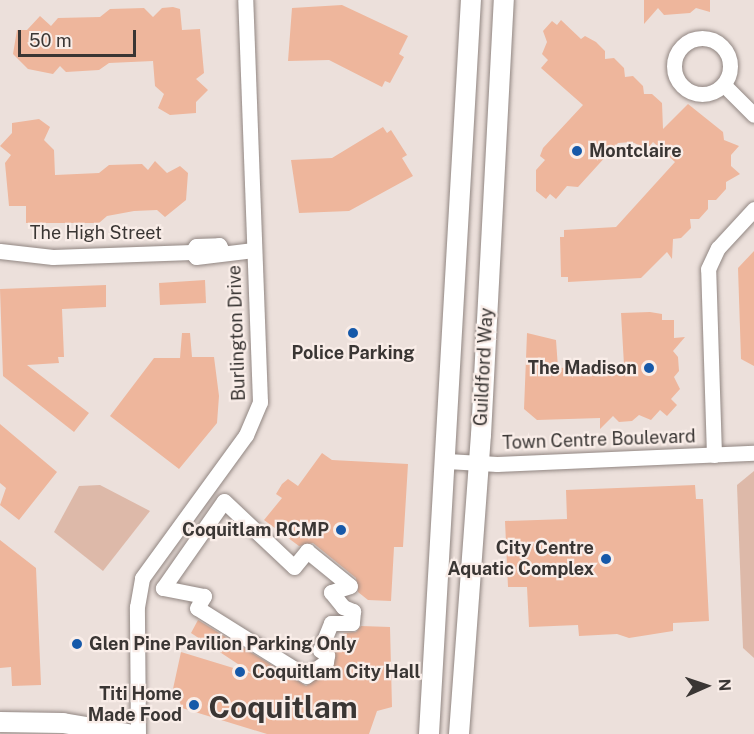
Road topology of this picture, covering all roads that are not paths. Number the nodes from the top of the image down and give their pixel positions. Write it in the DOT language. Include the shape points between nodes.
graph roads {
  1 [pos="244,0"];
  2 [pos="471,0"];
  3 [pos="504,0"];
  4 [pos="724,85"];
  5 [pos="754,115"];
  6 [pos="754,209"];
  7 [pos="254,249"];
  8 [pos="0,250"];
  9 [pos="754,453"];
  10 [pos="714,455"];
  11 [pos="447,461"];
  12 [pos="478,464"];
  13 [pos="352,623"];
  14 [pos="0,722"];
  15 [pos="128,734"];
  16 [pos="138,734"];
  17 [pos="429,734"];
  18 [pos="459,734"];
  1 -- 7 [label="street, Burlington Drive"];
  2 -- 11 [label="main road, Guildford Way"];
  3 -- 12 [label="main road, Guildford Way"];
  4 -- 5 [label="street"];
  6 -- 10 [label="street" via="718,248 708,269"];
  7 -- 8 [label="street, The High Street" via="196,257 192,252 53,257"];
  7 -- 16 [label="street, Burlington Drive" via="258,413 142,578 137,607"];
  9 -- 10 [label="street, Town Centre Boulevard"];
  10 -- 12 [label="street, Town Centre Boulevard"];
  11 -- 12 [label="street, Town Centre Boulevard"];
  11 -- 17 [label="main road, Guildford Way"];
  12 -- 18 [label="main road, Guildford Way"];
  13 -- 13 [label="street" via="331,623 320,651 327,655 326,662 306,676 197,608 204,596 164,588 224,501 294,567 307,550 350,586 331,592 343,607 353,611"];
  14 -- 15 [label="main road" via="54,722"];
}
